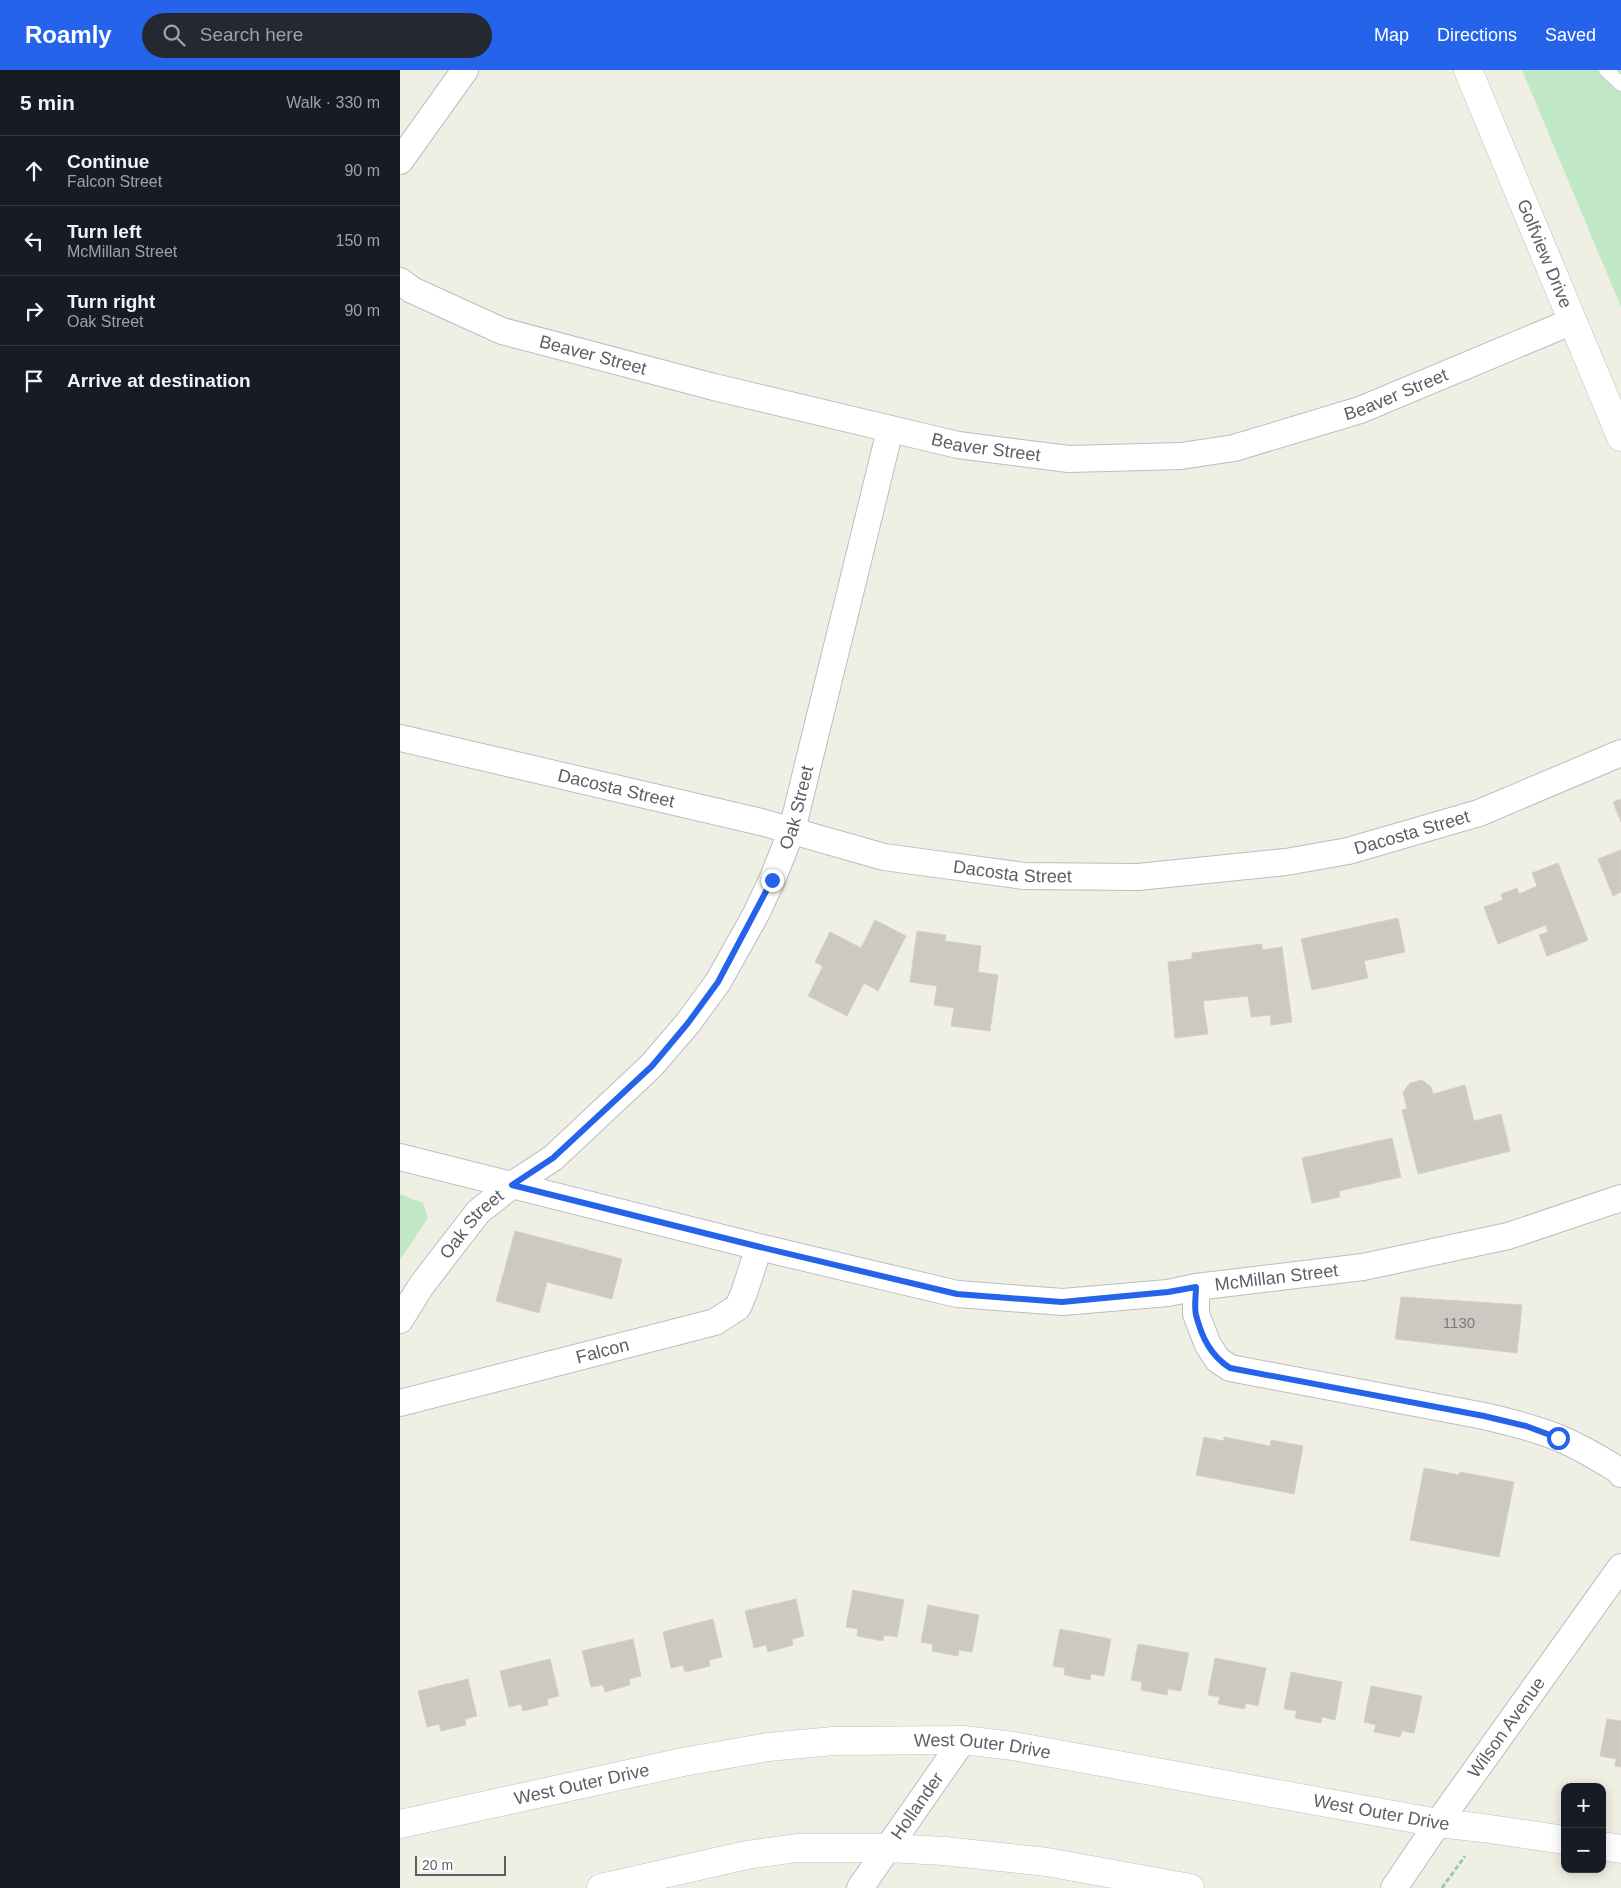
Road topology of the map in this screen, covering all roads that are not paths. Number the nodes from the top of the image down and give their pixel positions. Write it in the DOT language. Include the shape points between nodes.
graph roads {
  1 [pos="464,70"];
  2 [pos="1468,70"];
  3 [pos="1606,70"];
  4 [pos="1621,84"];
  5 [pos="400,161"];
  6 [pos="400,281"];
  7 [pos="1573,321"];
  8 [pos="890,430"];
  9 [pos="1621,437"];
  10 [pos="400,738"];
  11 [pos="1621,753"];
  12 [pos="792,830"];
  13 [pos="400,1157"];
  14 [pos="512,1185"];
  15 [pos="1621,1198"];
  16 [pos="760,1247"];
  17 [pos="1196,1287"];
  18 [pos="400,1320"];
  19 [pos="400,1403"];
  20 [pos="1621,1474"];
  21 [pos="1621,1567"];
  22 [pos="963,1740"];
  23 [pos="1438,1823"];
  24 [pos="400,1824"];
  25 [pos="1561,1839"];
  26 [pos="1606,1847"];
  27 [pos="888,1848"];
  28 [pos="1621,1849"];
  29 [pos="601,1888"];
  30 [pos="860,1888"];
  31 [pos="1190,1888"];
  32 [pos="1394,1888"];
  1 -- 5 [label="street"];
  2 -- 7 [label="main road, Golfview Drive"];
  3 -- 4 [label="lane"];
  6 -- 8 [label="street, Beaver Street" via="412,290 502,331"];
  7 -- 8 [label="street, Beaver Street" via="1360,410 1234,448 1181,456 1069,459 958,445"];
  7 -- 9 [label="main road, Golfview Drive"];
  8 -- 12 [label="street, Oak Street"];
  10 -- 12 [label="street, Dacosta Street"];
  11 -- 12 [label="street, Dacosta Street" via="1479,813 1348,851 1286,862 1138,877 1024,876 884,857"];
  12 -- 14 [label="street, Oak Street" via="756,914 718,982 688,1023 652,1066 553,1158"];
  13 -- 14 [label="street, McMillan Street"];
  14 -- 16 [label="street, McMillan Street"];
  14 -- 18 [label="street, Oak Street" via="478,1212 420,1286"];
  15 -- 17 [label="street, McMillan Street" via="1508,1236 1392,1261"];
  16 -- 17 [label="street, McMillan Street" via="957,1294 1062,1302"];
  16 -- 19 [label="street, Falcon" via="738,1307 715,1322"];
  17 -- 20 [label="street" via="1196,1314 1208,1345 1218,1360 1230,1368 1526,1426 1589,1452"];
  21 -- 23 [label="street, Wilson Avenue"];
  22 -- 23 [label="main road, West Outer Drive" via="1013,1746"];
  22 -- 24 [label="main road, West Outer Drive" via="832,1741 768,1747 683,1762"];
  22 -- 27 [label="street, Hollander"];
  23 -- 25 [label="main road, West Outer Drive"];
  23 -- 32 [label="street, Wilson Avenue"];
  26 -- 28 [label="main road"];
  27 -- 29 [label="main road" via="797,1848 755,1854"];
  27 -- 30 [label="street, Hollander"];
  27 -- 31 [label="main road" via="1047,1862"];
}
